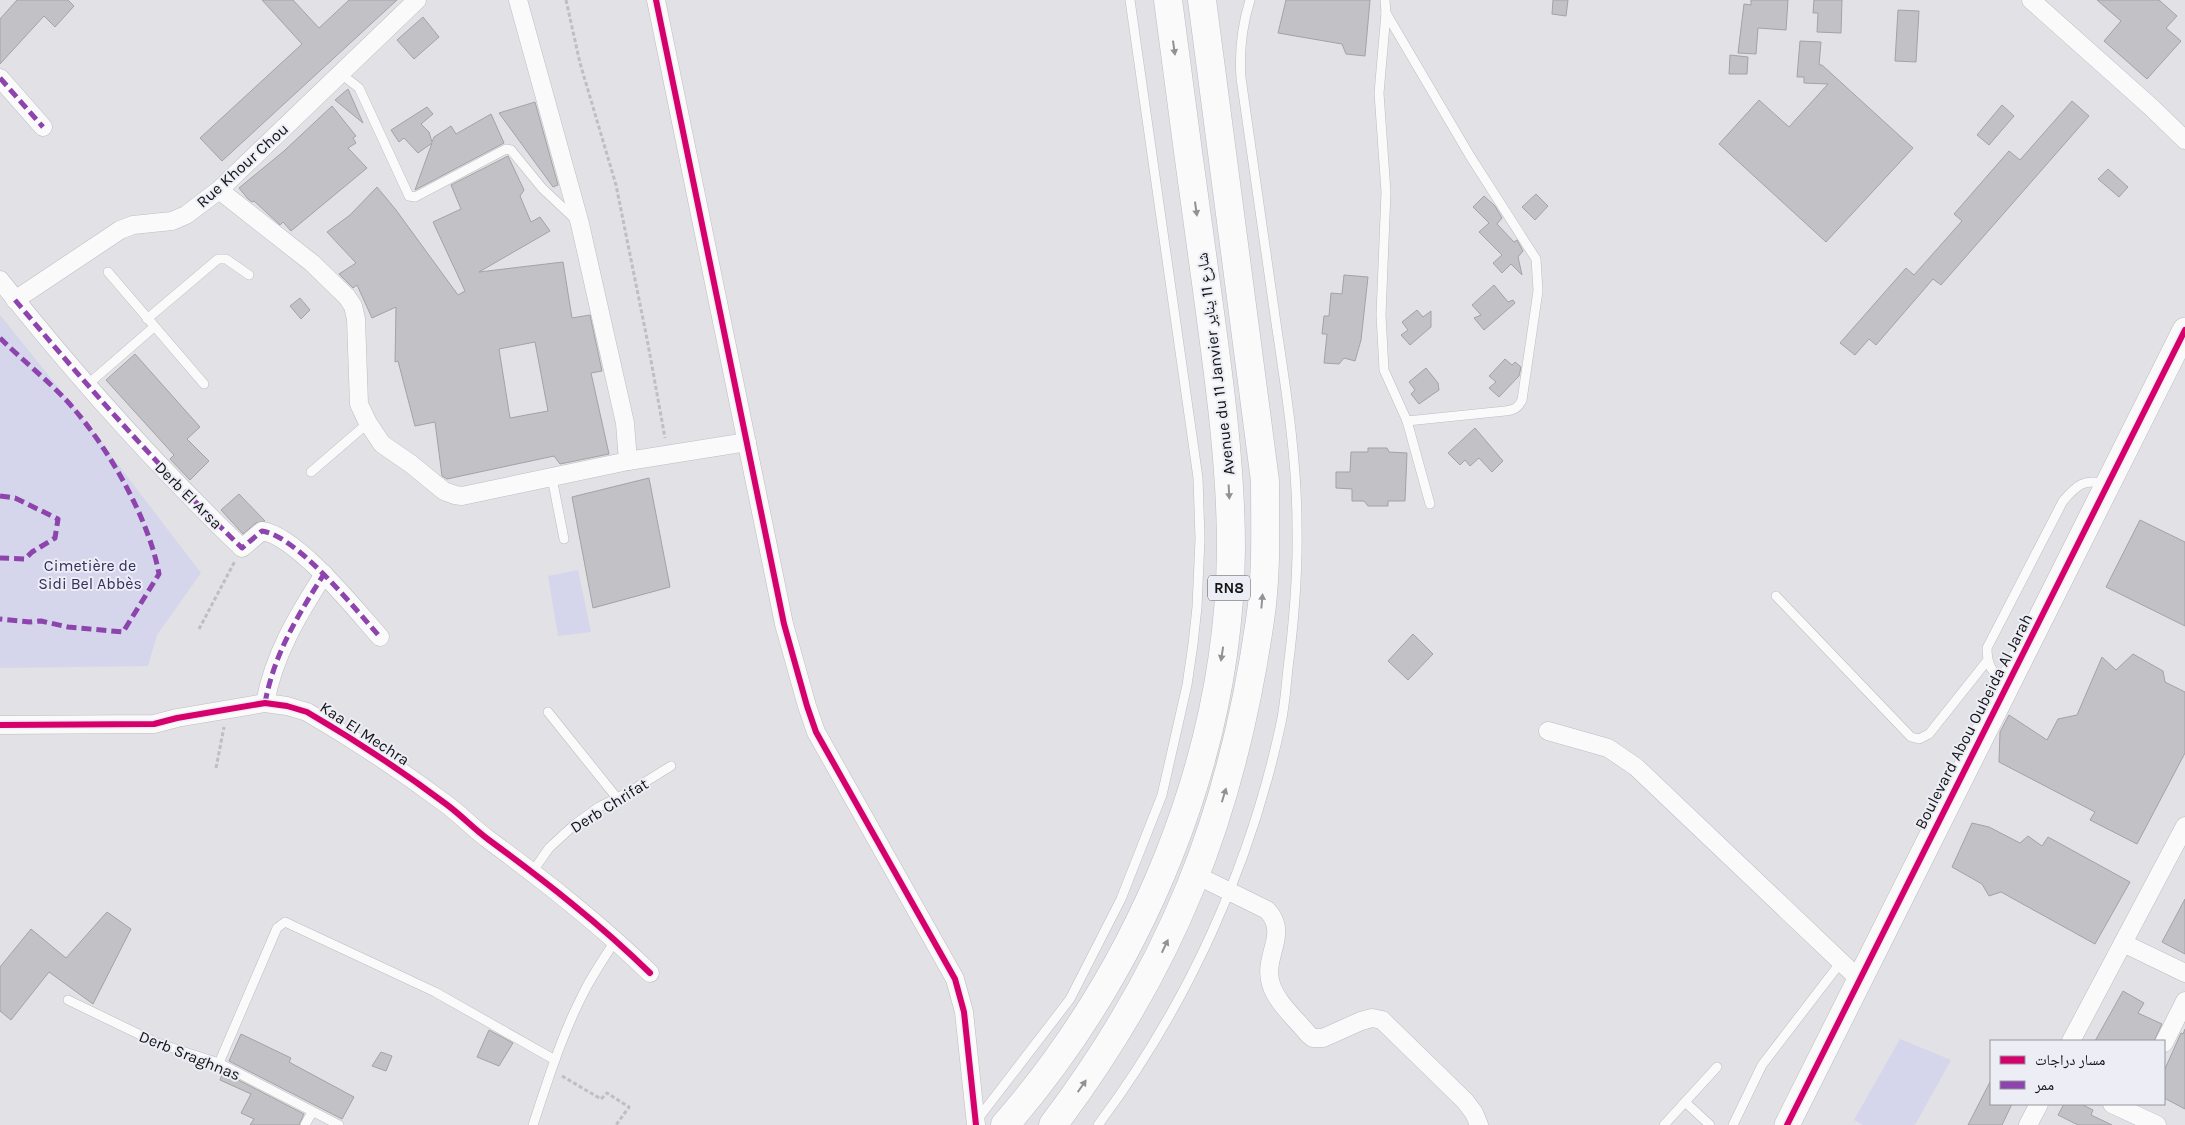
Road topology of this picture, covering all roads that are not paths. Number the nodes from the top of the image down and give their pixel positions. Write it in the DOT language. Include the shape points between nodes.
graph roads {
  1 [pos="417,0"];
  2 [pos="518,0"];
  3 [pos="656,0"];
  4 [pos="1130,0"];
  5 [pos="1168,0"];
  6 [pos="1250,0"];
  7 [pos="1384,0"];
  8 [pos="2031,0"];
  9 [pos="1206,4"];
  10 [pos="1386,13"];
  11 [pos="340,73"];
  12 [pos="0,78"];
  13 [pos="43,127"];
  14 [pos="2185,140"];
  15 [pos="219,190"];
  16 [pos="580,224"];
  17 [pos="108,272"];
  18 [pos="250,275"];
  19 [pos="0,280"];
  20 [pos="15,300"];
  21 [pos="147,319"];
  22 [pos="154,327"];
  23 [pos="2185,330"];
  24 [pos="204,384"];
  25 [pos="87,385"];
  26 [pos="1407,421"];
  27 [pos="368,424"];
  28 [pos="747,442"];
  29 [pos="628,461"];
  30 [pos="311,472"];
  31 [pos="552,478"];
  32 [pos="2106,484"];
  33 [pos="1430,504"];
  34 [pos="564,539"];
  35 [pos="324,574"];
  36 [pos="1776,596"];
  37 [pos="380,637"];
  38 [pos="1987,661"];
  39 [pos="2006,685"];
  40 [pos="265,703"];
  41 [pos="548,712"];
  42 [pos="0,725"];
  43 [pos="1548,732"];
  44 [pos="671,766"];
  45 [pos="617,798"];
  46 [pos="2185,826"];
  47 [pos="533,871"];
  48 [pos="1196,875"];
  49 [pos="1229,891"];
  50 [pos="616,939"];
  51 [pos="2124,944"];
  52 [pos="1841,962"];
  53 [pos="650,973"];
  54 [pos="2185,974"];
  55 [pos="1859,979"];
  56 [pos="68,1000"];
  57 [pos="2185,1001"];
  58 [pos="2073,1040"];
  59 [pos="2165,1041"];
  60 [pos="555,1060"];
  61 [pos="219,1064"];
  62 [pos="1717,1067"];
  63 [pos="1685,1102"];
  64 [pos="2038,1105"];
  65 [pos="312,1112"];
  66 [pos="2128,1112"];
  67 [pos="975,1124"];
  68 [pos="305,1125"];
  69 [pos="339,1125"];
  70 [pos="533,1125"];
  71 [pos="1005,1125"];
  72 [pos="1053,1125"];
  73 [pos="1098,1125"];
  74 [pos="1479,1125"];
  75 [pos="1664,1125"];
  76 [pos="1710,1125"];
  77 [pos="1733,1125"];
  78 [pos="1787,1125"];
  79 [pos="2028,1125"];
  80 [pos="2157,1125"];
  1 -- 11 [label="street, Rue Khour Chou"];
  2 -- 16 [label="street"];
  3 -- 28 [label="street"];
  4 -- 67 [label="lane" via="1198,478 1200,539 1189,669 1162,795 1122,899 1070,998"];
  5 -- 71 [label="main road, Avenue du 11 Janvier شارع 11 يناير / RN8, one-way" via="1227,447 1231,552 1224,644 1199,765 1156,885 1130,941 1097,999 1060,1056"];
  6 -- 49 [label="lane" via="1240,50 1241,78 1291,426 1298,524 1296,583 1282,720 1264,789"];
  7 -- 10 [label="lane"];
  8 -- 14 [label="street"];
  48 -- 9 [label="main road, Avenue du 11 Janvier شارع 11 يناير / RN8, one-way" via="1229,777 1243,718 1260,620 1265,552 1264,480 1258,424"];
  10 -- 26 [label="lane" via="1380,93 1386,192 1381,315 1384,370"];
  10 -- 26 [label="lane" via="1488,186 1531,248 1538,267 1538,291 1522,400 1518,407"];
  11 -- 15 [label="street, Rue Khour Chou"];
  11 -- 16 [label="lane" via="359,88 410,196 415,197 510,150 542,188"];
  12 -- 13 [label="street"];
  15 -- 20 [label="street, Rue Khour Chou" via="186,215 172,221 133,225 120,230"];
  15 -- 27 [label="street" via="312,263 354,306 359,404"];
  16 -- 29 [label="street" via="625,423"];
  17 -- 21 [label="lane"];
  18 -- 21 [label="lane" via="226,259 218,259"];
  19 -- 20 [label="street, Derb El Arsa"];
  20 -- 25 [label="street, Derb El Arsa"];
  21 -- 22 [label="lane"];
  22 -- 24 [label="lane"];
  22 -- 25 [label="lane"];
  23 -- 32 [label="street, Boulevard Abou Oubeida Al Jarah"];
  25 -- 35 [label="street, Derb El Arsa" via="183,491 242,548 256,534 268,532"];
  26 -- 33 [label="lane"];
  27 -- 30 [label="lane"];
  27 -- 31 [label="street" via="382,444 444,491 455,495"];
  28 -- 29 [label="street"];
  28 -- 67 [label="street" via="784,624 807,706 816,732 954,979 964,1012"];
  29 -- 31 [label="street"];
  31 -- 34 [label="lane"];
  32 -- 38 [label="lane" via="2093,480 2084,483 2063,501 1987,648"];
  32 -- 39 [label="street, Boulevard Abou Oubeida Al Jarah"];
  35 -- 37 [label="street"];
  35 -- 40 [label="street" via="282,646"];
  36 -- 38 [label="lane" via="1911,737 1919,739 1929,734"];
  38 -- 39 [label="lane"];
  39 -- 55 [label="street, Boulevard Abou Oubeida Al Jarah"];
  40 -- 42 [label="street, Kaa El Mechra" via="154,724"];
  40 -- 47 [label="street, Kaa El Mechra" via="302,710 337,730 414,780"];
  41 -- 45 [label="lane"];
  43 -- 52 [label="street" via="1608,748 1636,768"];
  44 -- 45 [label="lane, Derb Chrifat"];
  45 -- 47 [label="lane, Derb Chrifat" via="599,807 558,838"];
  46 -- 51 [label="street"];
  47 -- 50 [label="street, Kaa El Mechra"];
  48 -- 49 [label="street"];
  72 -- 48 [label="main road, Avenue du 11 Janvier شارع 11 يناير / RN8, one-way" via="1106,1052 1130,1012 1161,954"];
  49 -- 73 [label="lane" via="1174,1010 1125,1089"];
  49 -- 74 [label="street" via="1267,910 1274,919 1277,929 1269,966 1271,985 1308,1034 1313,1038 1324,1038 1361,1021 1382,1020 1465,1101"];
  50 -- 53 [label="street, Kaa El Mechra"];
  50 -- 60 [label="lane" via="584,991"];
  51 -- 54 [label="street"];
  51 -- 58 [label="street"];
  52 -- 55 [label="street"];
  52 -- 77 [label="lane" via="1762,1065"];
  55 -- 78 [label="street, Boulevard Abou Oubeida Al Jarah"];
  56 -- 61 [label="lane, Derb Sraghnas" via="157,1043"];
  57 -- 59 [label="street"];
  60 -- 61 [label="lane" via="435,992 285,922 278,928"];
  60 -- 70 [label="lane"];
  61 -- 65 [label="lane, Derb Sraghnas"];
  62 -- 63 [label="lane"];
  63 -- 75 [label="lane"];
  63 -- 76 [label="lane"];
  64 -- 79 [label="street"];
  65 -- 68 [label="lane"];
  65 -- 69 [label="lane, Derb Sraghnas"];
  66 -- 80 [label="street"];
}
